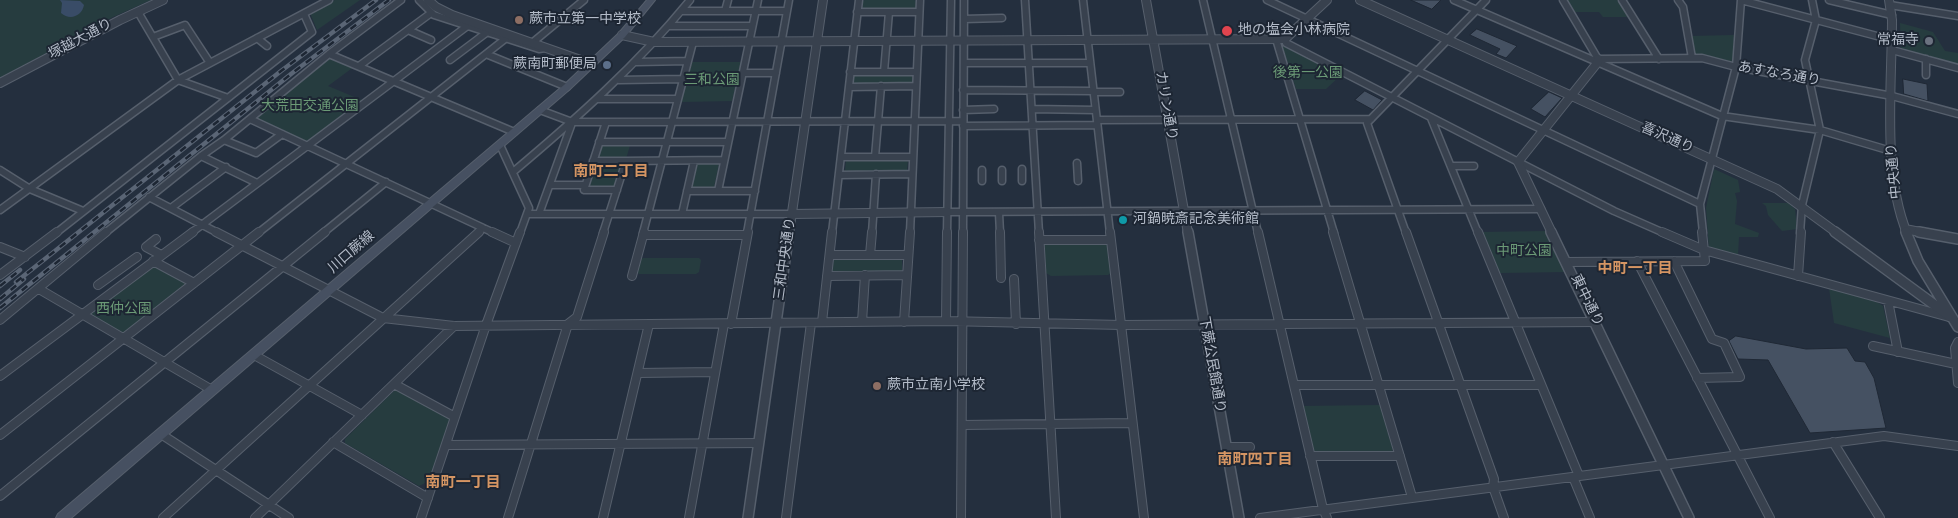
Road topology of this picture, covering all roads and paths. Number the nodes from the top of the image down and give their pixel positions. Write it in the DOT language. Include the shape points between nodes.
graph roads {
  1 [pos="163,0"];
  2 [pos="329,0"];
  3 [pos="401,0"];
  4 [pos="419,0"];
  5 [pos="428,0"];
  6 [pos="584,0"];
  7 [pos="651,0"];
  8 [pos="690,0"];
  9 [pos="728,0"];
  10 [pos="758,0"];
  11 [pos="789,0"];
  12 [pos="824,0"];
  13 [pos="859,0"];
  14 [pos="920,0"];
  15 [pos="951,0"];
  16 [pos="964,0"];
  17 [pos="1025,0"];
  18 [pos="1083,0"];
  19 [pos="1146,0"];
  20 [pos="1203,0"];
  21 [pos="1267,0"];
  22 [pos="1327,0"];
  23 [pos="1360,0"];
  24 [pos="1454,0"];
  25 [pos="1486,0"];
  26 [pos="1562,0"];
  27 [pos="1622,0"];
  28 [pos="1678,0"];
  29 [pos="1812,0"];
  30 [pos="1829,0"];
  31 [pos="1890,2"];
  32 [pos="1477,10"];
  33 [pos="681,11"];
  34 [pos="725,11"];
  35 [pos="756,11"];
  36 [pos="787,11"];
  37 [pos="138,12"];
  38 [pos="857,12"];
  39 [pos="889,12"];
  40 [pos="920,12"];
  41 [pos="431,13"];
  42 [pos="304,14"];
  43 [pos="1892,14"];
  44 [pos="1958,16"];
  45 [pos="1002,18"];
  46 [pos="1306,18"];
  47 [pos="964,19"];
  48 [pos="1816,20"];
  49 [pos="668,26"];
  50 [pos="752,26"];
  51 [pos="466,27"];
  52 [pos="394,30"];
  53 [pos="405,32"];
  54 [pos="486,33"];
  55 [pos="622,35"];
  56 [pos="153,37"];
  57 [pos="257,38"];
  58 [pos="505,39"];
  59 [pos="1276,39"];
  60 [pos="1284,39"];
  61 [pos="431,40"];
  62 [pos="1153,40"];
  63 [pos="1212,40"];
  64 [pos="1448,40"];
  65 [pos="1892,40"];
  66 [pos="918,41"];
  67 [pos="951,41"];
  68 [pos="964,41"];
  69 [pos="1028,41"];
  70 [pos="1088,41"];
  71 [pos="654,42"];
  72 [pos="693,42"];
  73 [pos="749,42"];
  74 [pos="782,42"];
  75 [pos="818,42"];
  76 [pos="854,42"];
  77 [pos="887,42"];
  78 [pos="532,43"];
  79 [pos="267,46"];
  80 [pos="545,48"];
  81 [pos="1892,50"];
  82 [pos="329,54"];
  83 [pos="486,54"];
  84 [pos="986,55"];
  85 [pos="1006,56"];
  86 [pos="1692,58"];
  87 [pos="1659,59"];
  88 [pos="1926,59"];
  89 [pos="450,60"];
  90 [pos="688,61"];
  91 [pos="1598,61"];
  92 [pos="636,62"];
  93 [pos="210,63"];
  94 [pos="964,63"];
  95 [pos="986,63"];
  96 [pos="1007,63"];
  97 [pos="1029,63"];
  98 [pos="1090,63"];
  99 [pos="592,64"];
  100 [pos="359,66"];
  101 [pos="1736,67"];
  102 [pos="1958,68"];
  103 [pos="1417,71"];
  104 [pos="850,72"];
  105 [pos="884,72"];
  106 [pos="916,72"];
  107 [pos="776,73"];
  108 [pos="743,74"];
  109 [pos="1926,75"];
  110 [pos="178,80"];
  111 [pos="394,80"];
  112 [pos="619,80"];
  113 [pos="683,80"];
  114 [pos="1809,80"];
  115 [pos="0,83"];
  116 [pos="848,86"];
  117 [pos="881,86"];
  118 [pos="915,86"];
  119 [pos="567,87"];
  120 [pos="963,90"];
  121 [pos="1031,90"];
  122 [pos="1093,91"];
  123 [pos="1120,92"];
  124 [pos="1570,95"];
  125 [pos="1892,96"];
  126 [pos="432,97"];
  127 [pos="228,98"];
  128 [pos="1392,98"];
  129 [pos="598,99"];
  130 [pos="678,99"];
  131 [pos="1032,109"];
  132 [pos="540,110"];
  133 [pos="963,110"];
  134 [pos="994,110"];
  135 [pos="1095,110"];
  136 [pos="1958,114"];
  137 [pos="1722,116"];
  138 [pos="1431,118"];
  139 [pos="250,119"];
  140 [pos="1301,119"];
  141 [pos="1371,119"];
  142 [pos="1167,120"];
  143 [pos="1231,120"];
  144 [pos="672,121"];
  145 [pos="732,121"];
  146 [pos="768,121"];
  147 [pos="806,121"];
  148 [pos="845,121"];
  149 [pos="878,121"];
  150 [pos="914,121"];
  151 [pos="950,121"];
  152 [pos="572,122"];
  153 [pos="606,122"];
  154 [pos="1097,122"];
  155 [pos="963,123"];
  156 [pos="1032,125"];
  157 [pos="1542,130"];
  158 [pos="1820,130"];
  159 [pos="514,132"];
  160 [pos="282,134"];
  161 [pos="224,140"];
  162 [pos="599,142"];
  163 [pos="667,142"];
  164 [pos="728,142"];
  165 [pos="500,145"];
  166 [pos="307,146"];
  167 [pos="1891,151"];
  168 [pos="201,156"];
  169 [pos="841,157"];
  170 [pos="875,157"];
  171 [pos="912,157"];
  172 [pos="724,160"];
  173 [pos="1712,160"];
  174 [pos="593,161"];
  175 [pos="626,161"];
  176 [pos="662,161"];
  177 [pos="694,161"];
  178 [pos="1518,162"];
  179 [pos="346,164"];
  180 [pos="1077,164"];
  181 [pos="1451,166"];
  182 [pos="1474,166"];
  183 [pos="226,167"];
  184 [pos="1022,169"];
  185 [pos="0,170"];
  186 [pos="982,170"];
  187 [pos="1002,170"];
  188 [pos="513,172"];
  189 [pos="876,174"];
  190 [pos="912,174"];
  191 [pos="839,175"];
  192 [pos="982,181"];
  193 [pos="1002,181"];
  194 [pos="1022,181"];
  195 [pos="1078,181"];
  196 [pos="386,182"];
  197 [pos="257,183"];
  198 [pos="550,185"];
  199 [pos="585,185"];
  200 [pos="30,189"];
  201 [pos="617,190"];
  202 [pos="687,191"];
  203 [pos="718,191"];
  204 [pos="756,191"];
  205 [pos="149,197"];
  206 [pos="431,203"];
  207 [pos="1700,204"];
  208 [pos="1802,205"];
  209 [pos="171,208"];
  210 [pos="1541,209"];
  211 [pos="0,210"];
  212 [pos="1328,210"];
  213 [pos="1468,210"];
  214 [pos="83,211"];
  215 [pos="1252,211"];
  216 [pos="1398,211"];
  217 [pos="947,212"];
  218 [pos="1107,212"];
  219 [pos="1183,212"];
  220 [pos="834,213"];
  221 [pos="873,213"];
  222 [pos="910,213"];
  223 [pos="962,213"];
  224 [pos="998,213"];
  225 [pos="1038,213"];
  226 [pos="528,214"];
  227 [pos="539,214"];
  228 [pos="608,214"];
  229 [pos="648,214"];
  230 [pos="682,214"];
  231 [pos="751,214"];
  232 [pos="792,214"];
  233 [pos="203,224"];
  234 [pos="483,228"];
  235 [pos="1905,229"];
  236 [pos="643,235"];
  237 [pos="747,235"];
  238 [pos="156,239"];
  239 [pos="1958,239"];
  240 [pos="1039,240"];
  241 [pos="1111,240"];
  242 [pos="516,243"];
  243 [pos="243,245"];
  244 [pos="0,247"];
  245 [pos="1704,250"];
  246 [pos="162,255"];
  247 [pos="830,255"];
  248 [pos="870,255"];
  249 [pos="907,255"];
  250 [pos="25,257"];
  251 [pos="137,257"];
  252 [pos="153,261"];
  253 [pos="1637,261"];
  254 [pos="1674,261"];
  255 [pos="1567,262"];
  256 [pos="283,266"];
  257 [pos="0,275"];
  258 [pos="112,275"];
  259 [pos="906,275"];
  260 [pos="632,276"];
  261 [pos="827,276"];
  262 [pos="865,276"];
  263 [pos="1798,276"];
  264 [pos="1000,278"];
  265 [pos="1014,279"];
  266 [pos="125,282"];
  267 [pos="194,283"];
  268 [pos="98,286"];
  269 [pos="39,289"];
  270 [pos="330,290"];
  271 [pos="1888,301"];
  272 [pos="83,314"];
  273 [pos="1951,317"];
  274 [pos="383,318"];
  275 [pos="0,320"];
  276 [pos="822,322"];
  277 [pos="862,322"];
  278 [pos="904,322"];
  279 [pos="946,322"];
  280 [pos="962,322"];
  281 [pos="1438,322"];
  282 [pos="1596,322"];
  283 [pos="811,323"];
  284 [pos="1279,323"];
  285 [pos="1361,323"];
  286 [pos="1515,323"];
  287 [pos="568,324"];
  288 [pos="649,324"];
  289 [pos="728,324"];
  290 [pos="776,324"];
  291 [pos="1016,324"];
  292 [pos="486,325"];
  293 [pos="1045,325"];
  294 [pos="1121,325"];
  295 [pos="1203,325"];
  296 [pos="454,326"];
  297 [pos="1958,327"];
  298 [pos="124,338"];
  299 [pos="1958,342"];
  300 [pos="1873,346"];
  301 [pos="1898,352"];
  302 [pos="254,355"];
  303 [pos="165,362"];
  304 [pos="1956,364"];
  305 [pos="715,372"];
  306 [pos="638,373"];
  307 [pos="0,376"];
  308 [pos="1697,378"];
  309 [pos="1958,382"];
  310 [pos="394,384"];
  311 [pos="1460,384"];
  312 [pos="1540,384"];
  313 [pos="309,385"];
  314 [pos="1294,385"];
  315 [pos="1379,385"];
  316 [pos="212,390"];
  317 [pos="362,415"];
  318 [pos="455,417"];
  319 [pos="1132,423"];
  320 [pos="1051,424"];
  321 [pos="962,425"];
  322 [pos="0,434"];
  323 [pos="161,434"];
  324 [pos="333,442"];
  325 [pos="1834,442"];
  326 [pos="759,443"];
  327 [pos="446,444"];
  328 [pos="621,444"];
  329 [pos="702,444"];
  330 [pos="531,445"];
  331 [pos="1958,446"];
  332 [pos="1226,447"];
  333 [pos="1250,447"];
  334 [pos="1737,454"];
  335 [pos="1310,456"];
  336 [pos="1400,456"];
  337 [pos="1663,464"];
  338 [pos="216,470"];
  339 [pos="1576,477"];
  340 [pos="1492,487"];
  341 [pos="0,496"];
  342 [pos="1412,497"];
  343 [pos="428,498"];
  344 [pos="269,505"];
  345 [pos="1323,509"];
  346 [pos="62,518"];
  347 [pos="163,518"];
  348 [pos="255,518"];
  349 [pos="289,518"];
  350 [pos="421,518"];
  351 [pos="508,518"];
  352 [pos="603,518"];
  353 [pos="689,518"];
  354 [pos="748,518"];
  355 [pos="786,518"];
  356 [pos="961,518"];
  357 [pos="1056,518"];
  358 [pos="1144,518"];
  359 [pos="1239,518"];
  360 [pos="1260,518"];
  361 [pos="1327,518"];
  362 [pos="1504,518"];
  363 [pos="1590,518"];
  364 [pos="1689,518"];
  365 [pos="1770,518"];
  366 [pos="1880,518"];
  1 -- 37 [label="street, 塚越大通り"];
  2 -- 42 [label="street"];
  3 -- 82 [label="street"];
  4 -- 41 [label="street"];
  5 -- 78 [label="street" via="443,12"];
  6 -- 78 [label="street"];
  7 -- 55 [label="main road, 川口蕨線"];
  8 -- 33 [label="street"];
  9 -- 34 [label="street"];
  10 -- 35 [label="street"];
  11 -- 36 [label="street"];
  12 -- 75 [label="street, 三和中央通り"];
  13 -- 38 [label="street"];
  14 -- 40 [label="street"];
  15 -- 67 [label="street"];
  16 -- 47 [label="street"];
  17 -- 69 [label="street"];
  18 -- 70 [label="street"];
  19 -- 62 [label="street, カリン通り"];
  20 -- 63 [label="street"];
  21 -- 46 [label="street"];
  22 -- 46 [label="street"];
  23 -- 64 [label="street, 喜沢通り"];
  24 -- 32 [label="street"];
  25 -- 32 [label="street"];
  26 -- 91 [label="street"];
  27 -- 87 [label="street"];
  28 -- 86 [label="street" via="1683,7"];
  29 -- 48 [label="street"];
  30 -- 43 [label="street"];
  31 -- 43 [label="street, 中央通り"];
  31 -- 44 [label="street"];
  32 -- 64 [label="street"];
  32 -- 91 [label="street"];
  33 -- 34 [label="street"];
  33 -- 49 [label="street"];
  34 -- 35 [label="street"];
  35 -- 36 [label="street"];
  35 -- 50 [label="street"];
  36 -- 74 [label="street"];
  37 -- 56 [label="street"];
  37 -- 115 [label="street, 塚越大通り"];
  38 -- 39 [label="street"];
  38 -- 76 [label="street"];
  39 -- 40 [label="street"];
  39 -- 77 [label="street"];
  40 -- 66 [label="street"];
  41 -- 51 [label="street"];
  41 -- 53 [label="street"];
  42 -- 57 [label="street"];
  42 -- 127 [label="street" via="312,32"];
  43 -- 65 [label="street, 中央通り"];
  45 -- 47 [label="street"];
  46 -- 60 [label="street"];
  46 -- 103 [label="street"];
  47 -- 68 [label="street"];
  48 -- 65 [label="street"];
  48 -- 101 [label="street" via="1741,0"];
  48 -- 114 [label="street" via="1805,60"];
  49 -- 50 [label="street"];
  49 -- 71 [label="street"];
  50 -- 73 [label="street"];
  51 -- 54 [label="street"];
  51 -- 111 [label="street"];
  52 -- 53 [label="street"];
  53 -- 61 [label="street"];
  53 -- 100 [label="street"];
  54 -- 58 [label="street"];
  54 -- 89 [label="street"];
  55 -- 71 [label="street"];
  55 -- 99 [label="main road, 川口蕨線"];
  56 -- 93 [label="street" via="185,25"];
  56 -- 110 [label="street"];
  57 -- 79 [label="street"];
  57 -- 93 [label="street"];
  58 -- 80 [label="street" via="538,49"];
  58 -- 83 [label="street"];
  59 -- 60 [label="street"];
  59 -- 63 [label="street"];
  59 -- 140 [label="street"];
  60 -- 128 [label="street" via="1286,43"];
  62 -- 63 [label="street"];
  62 -- 70 [label="street"];
  62 -- 142 [label="street, カリン通り"];
  63 -- 143 [label="street"];
  64 -- 103 [label="street"];
  64 -- 124 [label="street, 喜沢通り"];
  65 -- 81 [label="street, 中央通り"];
  66 -- 67 [label="street"];
  66 -- 77 [label="street"];
  66 -- 106 [label="street"];
  67 -- 68 [label="street"];
  67 -- 151 [label="street"];
  68 -- 69 [label="street"];
  68 -- 94 [label="street"];
  69 -- 70 [label="street"];
  69 -- 97 [label="street"];
  70 -- 98 [label="street"];
  71 -- 72 [label="street"];
  71 -- 92 [label="street"];
  72 -- 73 [label="street"];
  72 -- 90 [label="street"];
  73 -- 74 [label="street"];
  73 -- 108 [label="street"];
  74 -- 75 [label="street"];
  74 -- 107 [label="street"];
  75 -- 76 [label="street"];
  75 -- 147 [label="street, 三和中央通り"];
  76 -- 77 [label="street"];
  76 -- 104 [label="street"];
  77 -- 105 [label="street"];
  78 -- 80 [label="street"];
  80 -- 99 [label="street"];
  81 -- 88 [label="street"];
  81 -- 125 [label="street, 中央通り"];
  82 -- 100 [label="street"];
  82 -- 139 [label="street"];
  83 -- 119 [label="street"];
  83 -- 126 [label="street"];
  84 -- 95 [label="street"];
  85 -- 96 [label="street"];
  86 -- 87 [label="street, あすなろ通り"];
  86 -- 101 [label="street, あすなろ通り"];
  87 -- 91 [label="street, あすなろ通り"];
  88 -- 102 [label="street"];
  88 -- 109 [label="street"];
  90 -- 92 [label="street"];
  90 -- 113 [label="street"];
  91 -- 124 [label="street"];
  91 -- 137 [label="street"];
  92 -- 112 [label="street"];
  93 -- 110 [label="street"];
  94 -- 95 [label="street"];
  94 -- 120 [label="street"];
  95 -- 96 [label="street"];
  96 -- 97 [label="street"];
  97 -- 98 [label="street"];
  97 -- 121 [label="street"];
  98 -- 122 [label="street"];
  99 -- 119 [label="main road, 川口蕨線"];
  100 -- 111 [label="street"];
  101 -- 114 [label="street, あすなろ通り"];
  101 -- 137 [label="street"];
  103 -- 128 [label="street"];
  103 -- 157 [label="street"];
  104 -- 105 [label="street"];
  104 -- 116 [label="street"];
  105 -- 106 [label="street"];
  106 -- 118 [label="street"];
  107 -- 108 [label="street"];
  107 -- 146 [label="street"];
  108 -- 145 [label="street"];
  110 -- 127 [label="street"];
  110 -- 200 [label="street"];
  111 -- 126 [label="street"];
  111 -- 166 [label="street"];
  112 -- 113 [label="street"];
  112 -- 129 [label="street"];
  113 -- 130 [label="street"];
  114 -- 125 [label="street, あすなろ通り"];
  114 -- 158 [label="street"];
  116 -- 117 [label="street"];
  116 -- 148 [label="street"];
  117 -- 118 [label="street"];
  117 -- 149 [label="street"];
  118 -- 150 [label="street"];
  119 -- 132 [label="main road, 川口蕨線"];
  120 -- 121 [label="street"];
  120 -- 133 [label="street"];
  121 -- 122 [label="street"];
  121 -- 131 [label="street"];
  122 -- 123 [label="street"];
  122 -- 135 [label="street"];
  124 -- 157 [label="street"];
  124 -- 173 [label="street, 喜沢通り"];
  125 -- 136 [label="street, あすなろ通り"];
  125 -- 167 [label="street, 中央通り"];
  126 -- 159 [label="street"];
  126 -- 179 [label="street"];
  127 -- 214 [label="street"];
  128 -- 138 [label="street"];
  128 -- 141 [label="street"];
  129 -- 130 [label="street"];
  129 -- 152 [label="street"];
  130 -- 144 [label="street"];
  131 -- 135 [label="street"];
  131 -- 156 [label="street"];
  132 -- 152 [label="street"];
  132 -- 159 [label="main road, 川口蕨線"];
  133 -- 134 [label="street"];
  133 -- 155 [label="street"];
  135 -- 154 [label="street"];
  137 -- 158 [label="street"];
  137 -- 173 [label="street"];
  138 -- 178 [label="street"];
  138 -- 181 [label="street"];
  139 -- 160 [label="street"];
  139 -- 161 [label="street"];
  140 -- 141 [label="street"];
  140 -- 143 [label="street"];
  140 -- 212 [label="street"];
  141 -- 216 [label="street" via="1367,123"];
  142 -- 143 [label="street"];
  142 -- 154 [label="street"];
  142 -- 219 [label="street, カリン通り"];
  143 -- 215 [label="street"];
  144 -- 145 [label="street"];
  144 -- 153 [label="street"];
  144 -- 163 [label="street"];
  145 -- 146 [label="street"];
  145 -- 164 [label="street"];
  146 -- 147 [label="street"];
  146 -- 204 [label="street"];
  147 -- 148 [label="street"];
  147 -- 232 [label="street, 三和中央通り"];
  148 -- 149 [label="street"];
  148 -- 169 [label="street"];
  149 -- 150 [label="street"];
  149 -- 170 [label="street"];
  150 -- 151 [label="street"];
  150 -- 171 [label="street"];
  151 -- 155 [label="street"];
  151 -- 217 [label="street"];
  152 -- 153 [label="street"];
  152 -- 188 [label="street"];
  152 -- 198 [label="street"];
  153 -- 162 [label="street"];
  154 -- 156 [label="street"];
  154 -- 218 [label="street"];
  155 -- 156 [label="street"];
  155 -- 223 [label="street"];
  156 -- 225 [label="street"];
  157 -- 178 [label="street"];
  157 -- 207 [label="street"];
  158 -- 167 [label="street"];
  158 -- 208 [label="street"];
  159 -- 165 [label="main road, 川口蕨線"];
  160 -- 161 [label="street" via="256,153"];
  160 -- 166 [label="street"];
  161 -- 168 [label="street"];
  162 -- 163 [label="street"];
  162 -- 174 [label="street"];
  163 -- 164 [label="street"];
  163 -- 176 [label="street"];
  164 -- 172 [label="street"];
  165 -- 188 [label="street"];
  165 -- 206 [label="main road, 川口蕨線"];
  166 -- 179 [label="street"];
  166 -- 197 [label="street"];
  167 -- 235 [label="street, 中央通り" via="1895,190"];
  168 -- 183 [label="street"];
  168 -- 205 [label="street"];
  169 -- 170 [label="street"];
  169 -- 191 [label="street"];
  170 -- 171 [label="street"];
  171 -- 190 [label="street"];
  172 -- 177 [label="street"];
  172 -- 203 [label="street"];
  173 -- 207 [label="street"];
  173 -- 208 [label="street, 喜沢通り" via="1777,188"];
  174 -- 175 [label="street"];
  174 -- 199 [label="street"];
  175 -- 176 [label="street"];
  175 -- 201 [label="street"];
  176 -- 177 [label="street"];
  176 -- 229 [label="street"];
  177 -- 202 [label="street"];
  178 -- 210 [label="street, 東中通り"];
  178 -- 245 [label="street" via="1614,211"];
  179 -- 196 [label="street"];
  179 -- 243 [label="street"];
  180 -- 195 [label="street"];
  181 -- 182 [label="street"];
  181 -- 213 [label="street"];
  183 -- 197 [label="street"];
  183 -- 209 [label="street"];
  184 -- 194 [label="street"];
  185 -- 200 [label="street"];
  186 -- 192 [label="street"];
  187 -- 193 [label="street"];
  188 -- 226 [label="street" via="529,208"];
  189 -- 190 [label="street"];
  189 -- 191 [label="street"];
  189 -- 221 [label="street"];
  190 -- 222 [label="street"];
  191 -- 220 [label="street"];
  196 -- 206 [label="street"];
  196 -- 256 [label="street"];
  197 -- 233 [label="street"];
  198 -- 199 [label="street"];
  198 -- 227 [label="street"];
  199 -- 201 [label="street" via="584,190"];
  200 -- 211 [label="street"];
  200 -- 214 [label="street"];
  201 -- 228 [label="street"];
  202 -- 203 [label="street"];
  202 -- 230 [label="street"];
  203 -- 204 [label="street"];
  204 -- 231 [label="street"];
  205 -- 209 [label="street"];
  205 -- 269 [label="street" via="56,271"];
  206 -- 234 [label="street"];
  206 -- 270 [label="main road, 川口蕨線"];
  207 -- 245 [label="street"];
  208 -- 263 [label="street"];
  208 -- 273 [label="street, 喜沢通り"];
  209 -- 233 [label="street"];
  210 -- 213 [label="street"];
  210 -- 255 [label="street, 東中通り"];
  212 -- 215 [label="street"];
  212 -- 216 [label="street"];
  212 -- 285 [label="street"];
  213 -- 216 [label="street"];
  213 -- 286 [label="street"];
  214 -- 250 [label="street"];
  215 -- 219 [label="street"];
  215 -- 284 [label="street"];
  216 -- 281 [label="street"];
  217 -- 222 [label="street"];
  217 -- 223 [label="street"];
  217 -- 279 [label="street"];
  218 -- 219 [label="street"];
  218 -- 225 [label="street"];
  218 -- 241 [label="street"];
  219 -- 295 [label="street, 下蕨公民館通り"];
  220 -- 221 [label="street"];
  220 -- 232 [label="street"];
  220 -- 247 [label="street"];
  221 -- 222 [label="street"];
  221 -- 248 [label="street"];
  222 -- 249 [label="street"];
  223 -- 224 [label="street"];
  223 -- 280 [label="street"];
  224 -- 225 [label="street"];
  224 -- 264 [label="street"];
  225 -- 240 [label="street"];
  226 -- 227 [label="street"];
  226 -- 242 [label="street"];
  227 -- 228 [label="street"];
  228 -- 229 [label="street"];
  228 -- 287 [label="street" via="577,317"];
  229 -- 230 [label="street"];
  229 -- 236 [label="street"];
  230 -- 231 [label="street"];
  231 -- 232 [label="street"];
  231 -- 237 [label="street"];
  232 -- 290 [label="street, 三和中央通り"];
  233 -- 243 [label="street"];
  233 -- 246 [label="street"];
  234 -- 242 [label="street"];
  234 -- 274 [label="street"];
  235 -- 239 [label="street"];
  235 -- 273 [label="street, 中央通り" via="1927,277"];
  236 -- 237 [label="street"];
  236 -- 260 [label="street"];
  237 -- 289 [label="street"];
  238 -- 246 [label="street" via="146,247"];
  240 -- 241 [label="street"];
  240 -- 293 [label="street"];
  241 -- 294 [label="street"];
  242 -- 292 [label="street"];
  243 -- 256 [label="street"];
  243 -- 267 [label="street"];
  244 -- 250 [label="street"];
  245 -- 254 [label="street" via="1705,261"];
  245 -- 263 [label="street"];
  246 -- 252 [label="street"];
  247 -- 248 [label="street"];
  247 -- 261 [label="street"];
  248 -- 249 [label="street"];
  249 -- 259 [label="street"];
  250 -- 257 [label="street"];
  251 -- 258 [label="street"];
  252 -- 266 [label="street"];
  252 -- 267 [label="street"];
  253 -- 254 [label="street"];
  253 -- 255 [label="street"];
  253 -- 308 [label="street"];
  254 -- 308 [label="street" via="1712,339 1724,343 1740,377"];
  255 -- 282 [label="street, 東中通り"];
  256 -- 270 [label="street"];
  256 -- 303 [label="street"];
  258 -- 266 [label="street"];
  258 -- 268 [label="street"];
  259 -- 262 [label="street"];
  259 -- 278 [label="street"];
  261 -- 262 [label="street"];
  261 -- 276 [label="street"];
  262 -- 277 [label="street"];
  263 -- 271 [label="street"];
  265 -- 291 [label="street"];
  266 -- 272 [label="street"];
  267 -- 298 [label="street"];
  269 -- 272 [label="street"];
  269 -- 275 [label="street"];
  270 -- 274 [label="street"];
  270 -- 302 [label="main road, 川口蕨線"];
  271 -- 273 [label="street"];
  271 -- 301 [label="street"];
  272 -- 298 [label="street"];
  272 -- 307 [label="street"];
  273 -- 297 [label="street, 中央通り"];
  274 -- 296 [label="street"];
  274 -- 313 [label="street"];
  276 -- 277 [label="street"];
  276 -- 283 [label="street"];
  277 -- 278 [label="street"];
  278 -- 279 [label="street"];
  279 -- 280 [label="street"];
  280 -- 291 [label="street"];
  280 -- 321 [label="street"];
  281 -- 285 [label="street"];
  281 -- 286 [label="street"];
  281 -- 311 [label="street"];
  282 -- 286 [label="street"];
  282 -- 337 [label="street, 東中通り"];
  283 -- 290 [label="street"];
  283 -- 355 [label="street"];
  284 -- 285 [label="street"];
  284 -- 295 [label="street"];
  284 -- 314 [label="street"];
  285 -- 315 [label="street"];
  286 -- 312 [label="street"];
  287 -- 288 [label="street"];
  287 -- 292 [label="street"];
  287 -- 330 [label="street"];
  288 -- 289 [label="street"];
  288 -- 306 [label="street"];
  289 -- 290 [label="street"];
  289 -- 305 [label="street"];
  290 -- 326 [label="street, 三和中央通り"];
  291 -- 293 [label="street"];
  292 -- 296 [label="street"];
  292 -- 318 [label="street"];
  293 -- 294 [label="street"];
  293 -- 320 [label="street"];
  294 -- 295 [label="street"];
  294 -- 319 [label="street"];
  295 -- 332 [label="street, 下蕨公民館通り"];
  296 -- 310 [label="street"];
  298 -- 303 [label="street"];
  298 -- 322 [label="street"];
  299 -- 304 [label="street"];
  300 -- 301 [label="street"];
  301 -- 304 [label="street"];
  302 -- 313 [label="street"];
  302 -- 316 [label="main road, 川口蕨線"];
  303 -- 316 [label="street"];
  303 -- 341 [label="street"];
  304 -- 309 [label="street"];
  305 -- 306 [label="street"];
  305 -- 329 [label="street"];
  306 -- 328 [label="street"];
  308 -- 334 [label="street"];
  310 -- 317 [label="street"];
  310 -- 318 [label="street"];
  311 -- 312 [label="street"];
  311 -- 315 [label="street"];
  311 -- 340 [label="street" via="1494,479"];
  312 -- 339 [label="street"];
  313 -- 317 [label="street"];
  313 -- 338 [label="street"];
  314 -- 315 [label="street"];
  314 -- 335 [label="street"];
  315 -- 336 [label="street"];
  316 -- 323 [label="main road, 川口蕨線"];
  317 -- 324 [label="street"];
  318 -- 327 [label="street"];
  319 -- 320 [label="street"];
  319 -- 358 [label="street"];
  320 -- 321 [label="street"];
  320 -- 357 [label="street"];
  321 -- 356 [label="street"];
  323 -- 338 [label="street"];
  323 -- 346 [label="main road, 川口蕨線"];
  324 -- 343 [label="street"];
  324 -- 344 [label="street"];
  325 -- 331 [label="street" via="1884,436"];
  325 -- 334 [label="street"];
  325 -- 366 [label="street"];
  326 -- 329 [label="street"];
  326 -- 354 [label="street, 三和中央通り"];
  327 -- 330 [label="street"];
  327 -- 343 [label="street"];
  328 -- 329 [label="street"];
  328 -- 330 [label="street"];
  328 -- 352 [label="street"];
  329 -- 353 [label="street"];
  330 -- 351 [label="street"];
  332 -- 333 [label="street"];
  332 -- 359 [label="street, 下蕨公民館通り"];
  334 -- 337 [label="street"];
  334 -- 365 [label="street"];
  335 -- 336 [label="street"];
  335 -- 345 [label="street"];
  336 -- 342 [label="street"];
  337 -- 339 [label="street"];
  337 -- 364 [label="street, 東中通り"];
  338 -- 344 [label="street"];
  338 -- 347 [label="street"];
  339 -- 340 [label="street"];
  339 -- 363 [label="street"];
  340 -- 342 [label="street"];
  340 -- 362 [label="street"];
  342 -- 345 [label="street"];
  343 -- 350 [label="street"];
  344 -- 348 [label="street"];
  344 -- 349 [label="street"];
  345 -- 360 [label="street"];
  345 -- 361 [label="street"];
}
